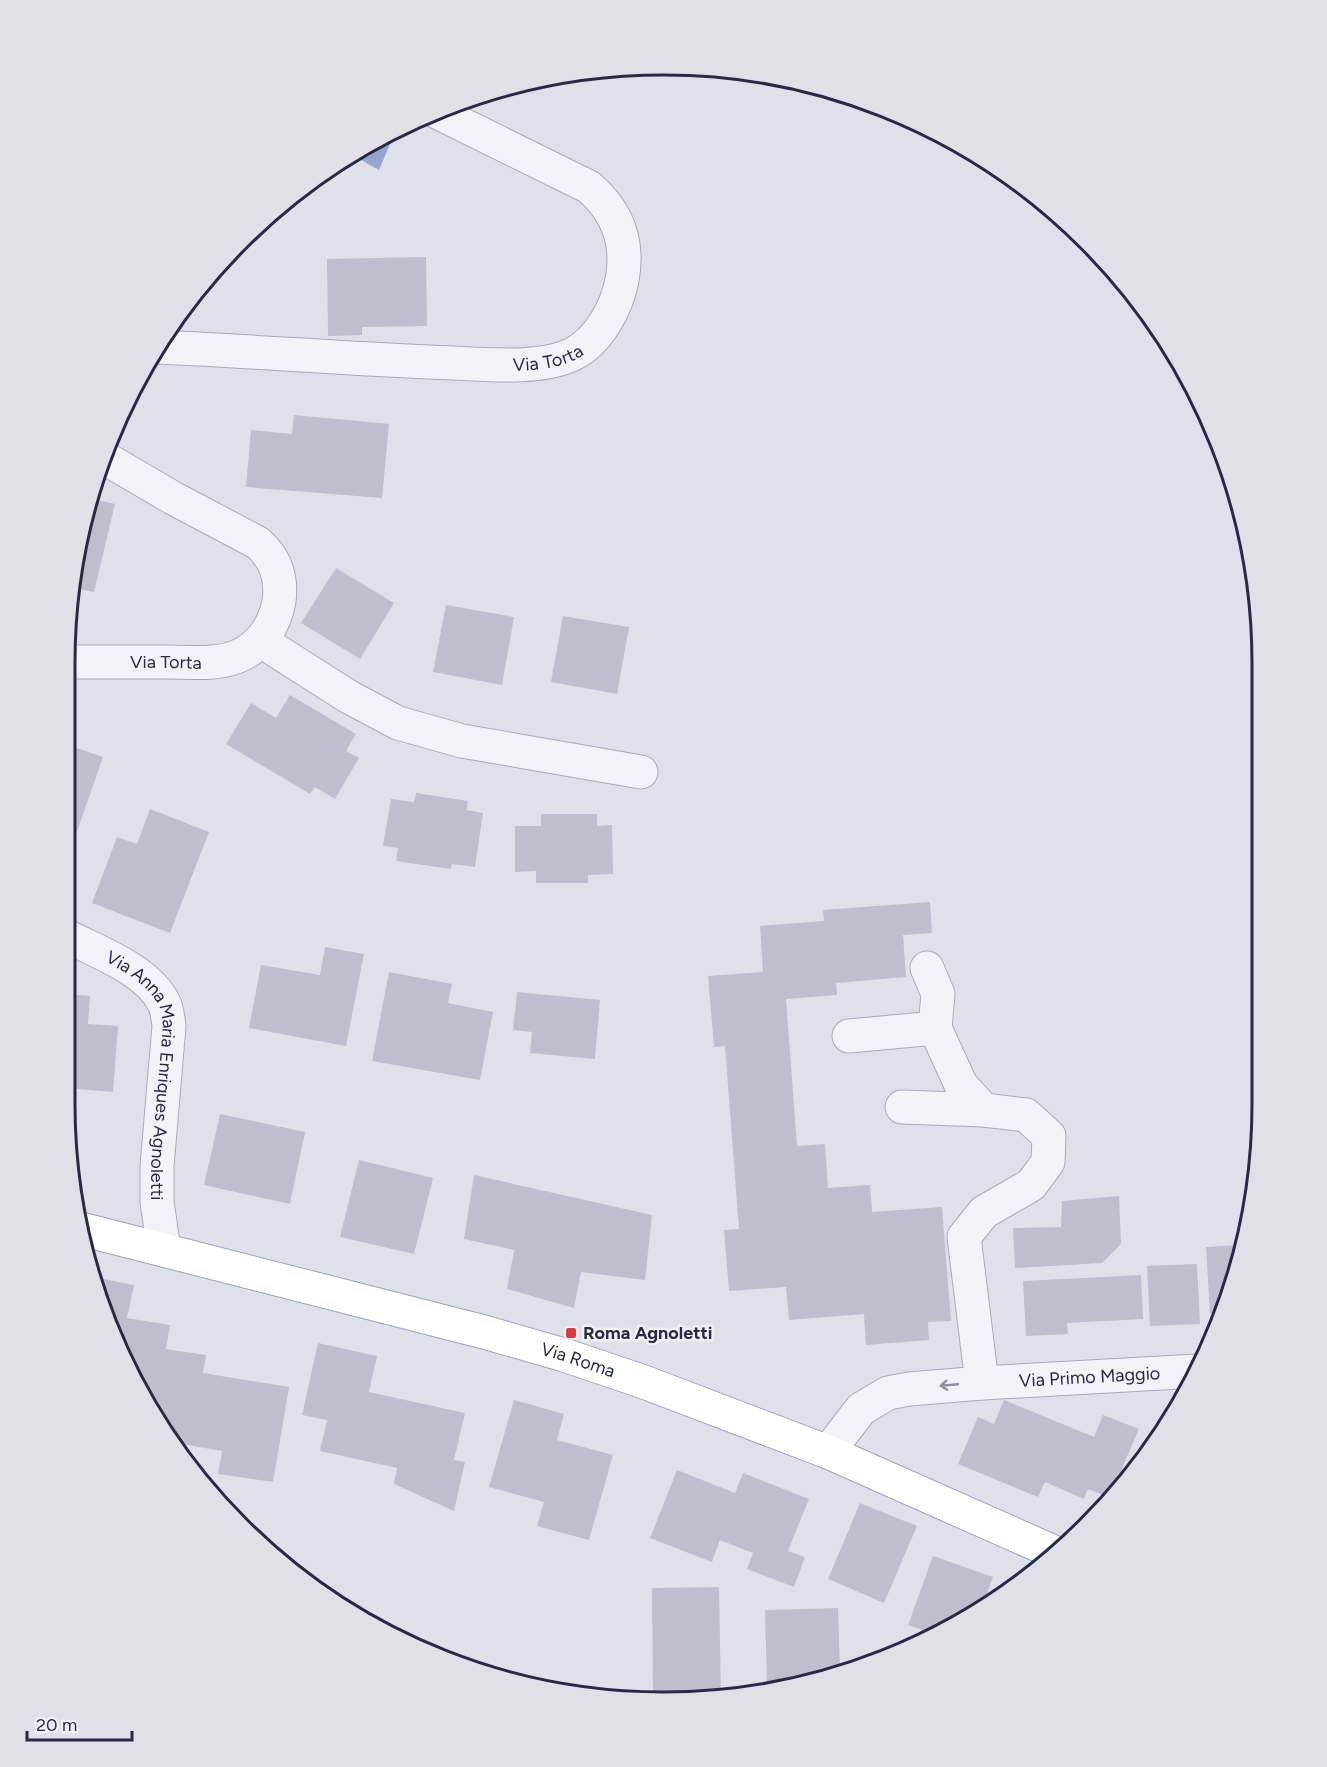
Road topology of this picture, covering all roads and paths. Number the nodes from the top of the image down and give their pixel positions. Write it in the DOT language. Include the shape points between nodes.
graph roads {
  1 [pos="447,117"];
  2 [pos="167,348"];
  3 [pos="111,462"];
  4 [pos="261,641"];
  5 [pos="75,662"];
  6 [pos="641,772"];
  7 [pos="75,940"];
  8 [pos="927,968"];
  9 [pos="935,1028"];
  10 [pos="849,1036"];
  11 [pos="902,1107"];
  12 [pos="984,1110"];
  13 [pos="89,1231"];
  14 [pos="164,1250"];
  15 [pos="1187,1372"];
  16 [pos="982,1383"];
  17 [pos="828,1452"];
  18 [pos="1049,1549"];
  1 -- 2 [label="street, Via Torta" via="589,187 607,204 623,237 622,281 606,321 587,344 575,353 545,362 484,364"];
  3 -- 4 [label="street, Via Torta" via="247,536 267,551 279,573 280,588 275,617"];
  4 -- 5 [label="street, Via Torta" via="238,657 207,662"];
  4 -- 6 [label="street" via="398,723 462,741"];
  7 -- 14 [label="street, Via Anna Maria Enriques Agnoletti" via="141,975 165,1005 169,1026 157,1166"];
  8 -- 9 [label="street" via="938,994"];
  9 -- 10 [label="street"];
  9 -- 12 [label="street" via="961,1085"];
  11 -- 12 [label="street"];
  12 -- 16 [label="street" via="1026,1115 1049,1136 1048,1162 1031,1185 984,1212 964,1237"];
  13 -- 14 [label="main road, Via Roma"];
  14 -- 17 [label="main road, Via Roma" via="564,1355"];
  15 -- 16 [label="street, Via Primo Maggio"];
  16 -- 17 [label="street, Via Primo Maggio, one-way" via="888,1393 861,1409"];
  17 -- 18 [label="main road, Via Roma"];
}
